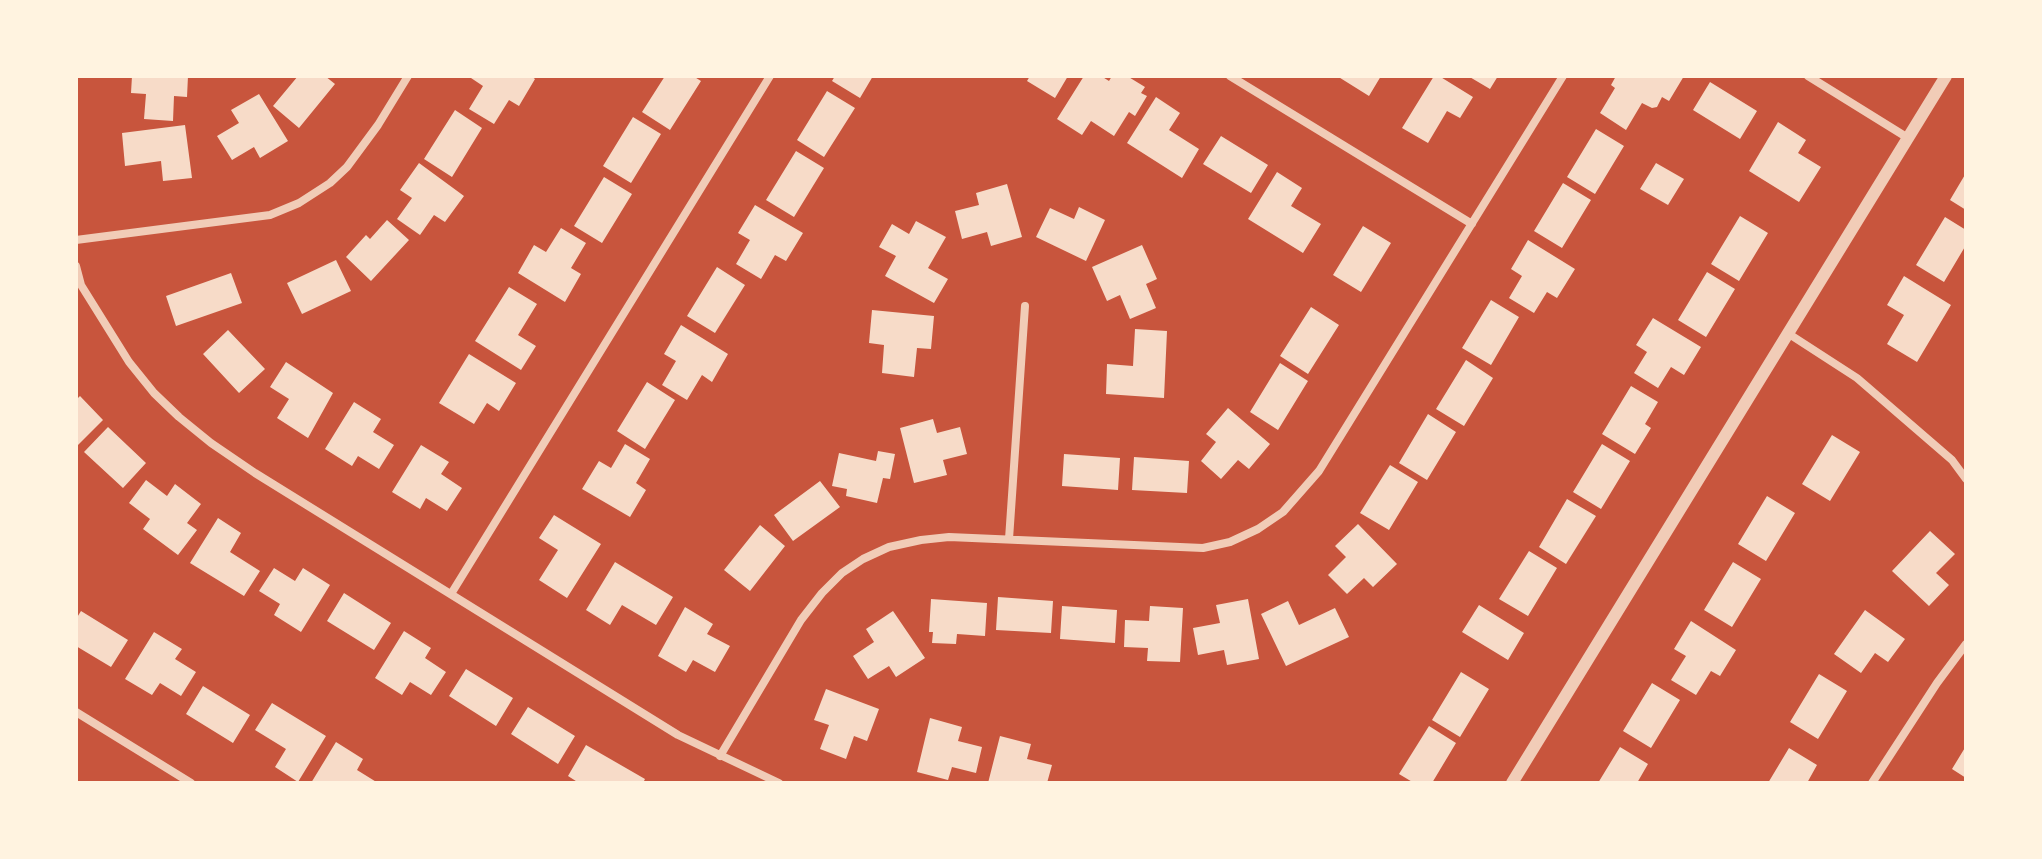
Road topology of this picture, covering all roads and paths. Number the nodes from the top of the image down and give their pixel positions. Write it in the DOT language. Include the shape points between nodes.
graph roads {
  1 [pos="408,76"];
  2 [pos="770,76"];
  3 [pos="1230,76"];
  4 [pos="1563,76"];
  5 [pos="1808,76"];
  6 [pos="1946,76"];
  7 [pos="1908,138"];
  8 [pos="1472,224"];
  9 [pos="76,240"];
  10 [pos="76,266"];
  11 [pos="1025,306"];
  12 [pos="1789,334"];
  13 [pos="1966,479"];
  14 [pos="1009,539"];
  15 [pos="451,594"];
  16 [pos="1966,644"];
  17 [pos="76,712"];
  18 [pos="720,756"];
  19 [pos="191,783"];
  20 [pos="779,783"];
  21 [pos="1512,783"];
  22 [pos="1872,783"];
  1 -- 9 [label="street" via="347,167 299,203 270,215"];
  2 -- 15 [label="street"];
  3 -- 8 [label="street"];
  4 -- 8 [label="street"];
  5 -- 7 [label="street"];
  6 -- 7 [label="street"];
  7 -- 12 [label="street"];
  8 -- 14 [label="street" via="1319,471 1283,512 1230,542 1203,548"];
  10 -- 15 [label="street" via="81,285 129,362 179,417 255,473"];
  11 -- 14 [label="street"];
  12 -- 13 [label="street" via="1857,378 1952,460"];
  12 -- 21 [label="street"];
  14 -- 18 [label="street" via="921,540 889,547 842,573 801,620"];
  15 -- 18 [label="street"];
  16 -- 22 [label="street"];
  17 -- 19 [label="street"];
  18 -- 20 [label="street"];
}
